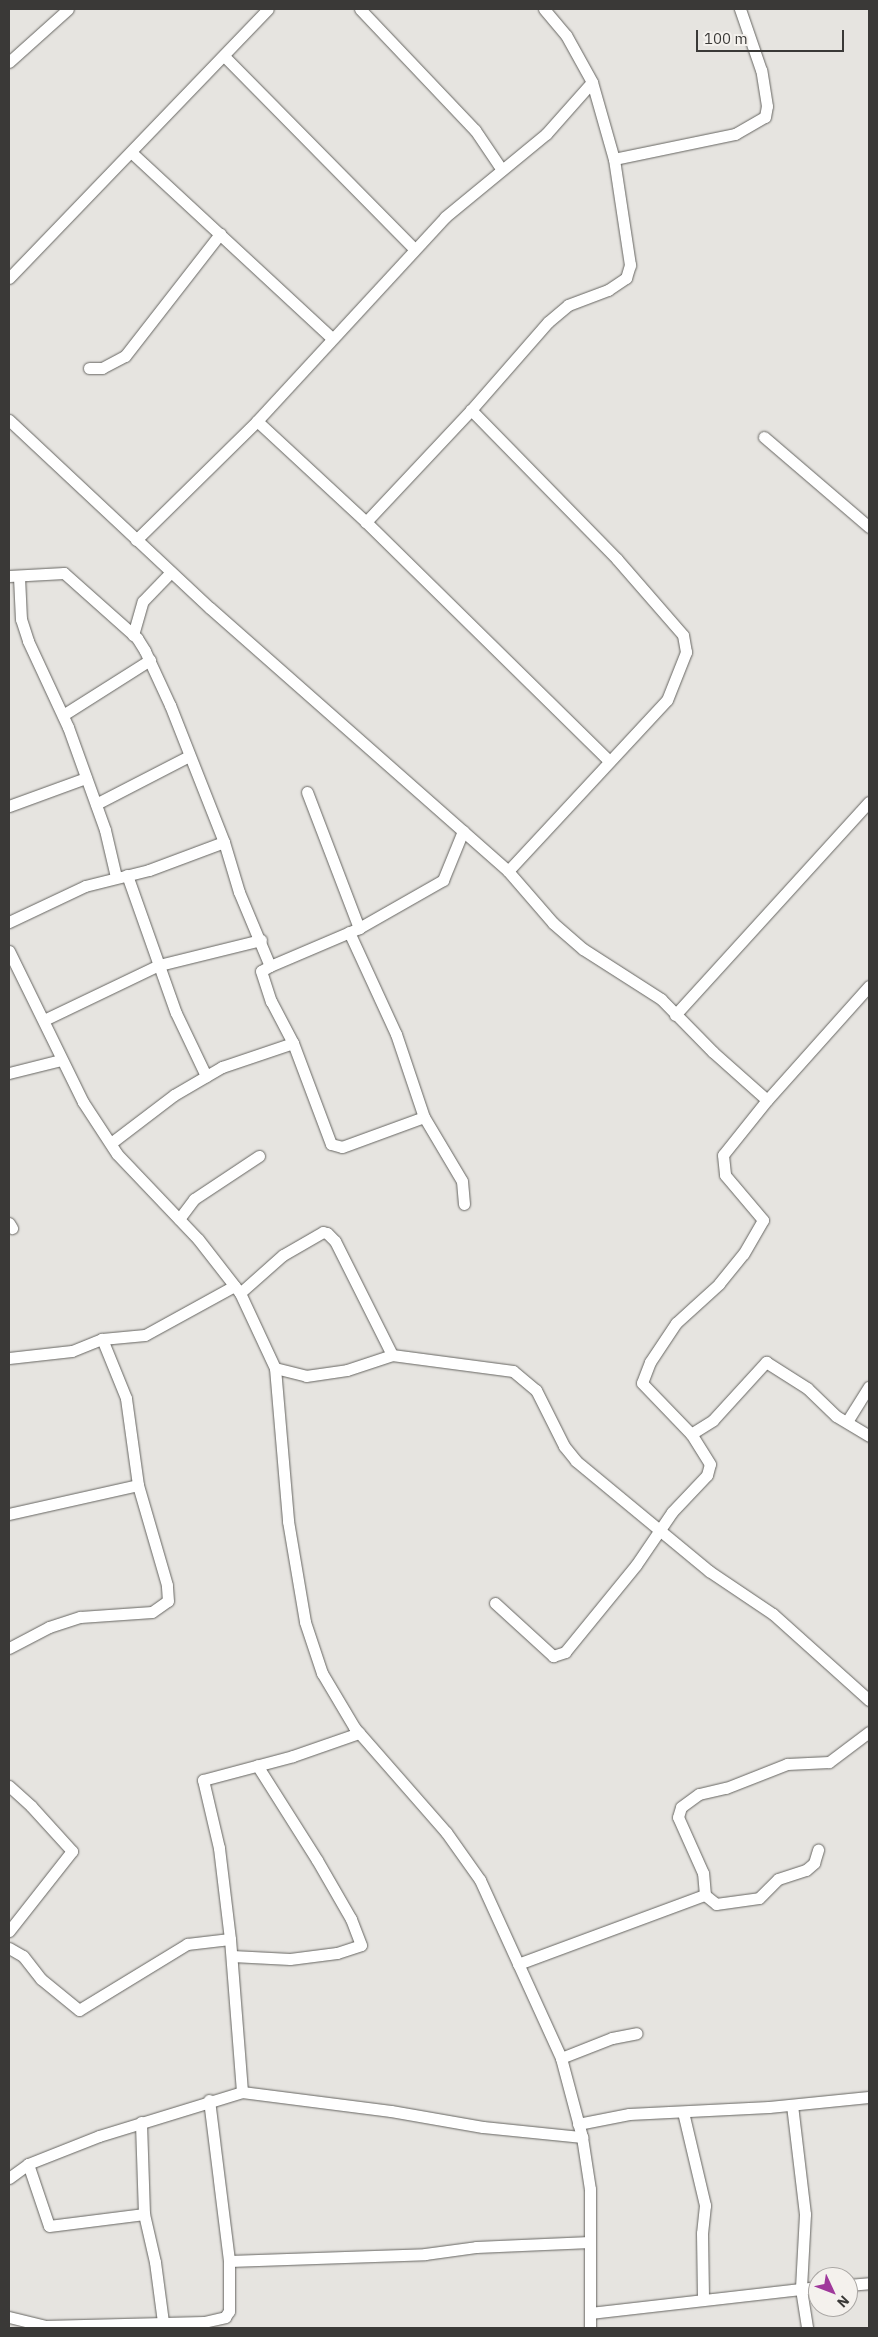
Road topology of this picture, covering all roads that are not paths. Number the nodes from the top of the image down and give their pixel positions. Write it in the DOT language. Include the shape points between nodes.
graph roads {
  1 [pos="68,9"];
  2 [pos="268,9"];
  3 [pos="360,9"];
  4 [pos="544,9"];
  5 [pos="740,9"];
  6 [pos="224,56"];
  7 [pos="9,62"];
  8 [pos="592,82"];
  9 [pos="132,153"];
  10 [pos="614,159"];
  11 [pos="502,170"];
  12 [pos="220,234"];
  13 [pos="414,249"];
  14 [pos="9,278"];
  15 [pos="331,337"];
  16 [pos="90,368"];
  17 [pos="471,410"];
  18 [pos="9,420"];
  19 [pos="257,421"];
  20 [pos="764,437"];
  21 [pos="366,522"];
  22 [pos="869,527"];
  23 [pos="136,540"];
  24 [pos="171,572"];
  25 [pos="14,576"];
  26 [pos="133,635"];
  27 [pos="150,660"];
  28 [pos="63,715"];
  29 [pos="189,756"];
  30 [pos="609,761"];
  31 [pos="86,778"];
  32 [pos="307,792"];
  33 [pos="869,802"];
  34 [pos="96,804"];
  35 [pos="9,806"];
  36 [pos="463,831"];
  37 [pos="224,842"];
  38 [pos="508,871"];
  39 [pos="122,876"];
  40 [pos="9,922"];
  41 [pos="354,930"];
  42 [pos="261,940"];
  43 [pos="9,951"];
  44 [pos="159,965"];
  45 [pos="270,966"];
  46 [pos="869,986"];
  47 [pos="675,1015"];
  48 [pos="44,1020"];
  49 [pos="293,1043"];
  50 [pos="61,1060"];
  51 [pos="9,1072"];
  52 [pos="206,1076"];
  53 [pos="767,1100"];
  54 [pos="424,1117"];
  55 [pos="111,1143"];
  56 [pos="259,1156"];
  57 [pos="464,1204"];
  58 [pos="179,1219"];
  59 [pos="237,1290"];
  60 [pos="102,1339"];
  61 [pos="392,1355"];
  62 [pos="9,1358"];
  63 [pos="275,1368"];
  64 [pos="869,1387"];
  65 [pos="848,1420"];
  66 [pos="691,1434"];
  67 [pos="869,1436"];
  68 [pos="138,1485"];
  69 [pos="9,1514"];
  70 [pos="659,1530"];
  71 [pos="495,1603"];
  72 [pos="9,1648"];
  73 [pos="869,1700"];
  74 [pos="869,1732"];
  75 [pos="359,1733"];
  76 [pos="257,1765"];
  77 [pos="9,1786"];
  78 [pos="818,1850"];
  79 [pos="705,1895"];
  80 [pos="9,1931"];
  81 [pos="230,1939"];
  82 [pos="9,1948"];
  83 [pos="232,1956"];
  84 [pos="518,1964"];
  85 [pos="637,2033"];
  86 [pos="561,2058"];
  87 [pos="242,2092"];
  88 [pos="869,2097"];
  89 [pos="209,2100"];
  90 [pos="792,2105"];
  91 [pos="683,2112"];
  92 [pos="141,2122"];
  93 [pos="578,2124"];
  94 [pos="582,2137"];
  95 [pos="28,2164"];
  96 [pos="9,2178"];
  97 [pos="144,2214"];
  98 [pos="590,2242"];
  99 [pos="229,2261"];
  100 [pos="808,2288"];
  101 [pos="801,2289"];
  102 [pos="703,2300"];
  103 [pos="590,2312"];
  104 [pos="9,2317"];
  105 [pos="163,2322"];
  106 [pos="204,2325"];
  107 [pos="44,2327"];
  108 [pos="590,2328"];
  109 [pos="806,2328"];
  1 -- 7 [label="street"];
  2 -- 6 [label="street"];
  3 -- 11 [label="street" via="475,130"];
  4 -- 8 [label="street" via="566,34"];
  5 -- 10 [label="street" via="761,70 767,106 765,117 736,134"];
  6 -- 9 [label="street"];
  6 -- 13 [label="street"];
  8 -- 10 [label="street"];
  8 -- 11 [label="street" via="546,134"];
  9 -- 12 [label="street"];
  9 -- 14 [label="street"];
  10 -- 17 [label="street" via="630,266 626,278 608,290 568,305 548,322"];
  11 -- 13 [label="street" via="444,217"];
  12 -- 15 [label="street"];
  12 -- 16 [label="street" via="125,356 102,368"];
  13 -- 15 [label="street"];
  15 -- 19 [label="street"];
  17 -- 21 [label="street"];
  17 -- 30 [label="street" via="617,559 683,635 686,652 667,700"];
  18 -- 23 [label="street"];
  19 -- 21 [label="street"];
  19 -- 23 [label="street"];
  20 -- 22 [label="street"];
  21 -- 30 [label="street"];
  23 -- 24 [label="street"];
  24 -- 26 [label="street" via="143,601"];
  24 -- 36 [label="street"];
  25 -- 26 [label="street" via="64,573"];
  25 -- 28 [label="street" via="21,619"];
  26 -- 27 [label="street"];
  27 -- 28 [label="street"];
  27 -- 29 [label="street"];
  28 -- 31 [label="street"];
  29 -- 34 [label="street"];
  29 -- 37 [label="street"];
  30 -- 38 [label="street" via="587,789"];
  31 -- 34 [label="street"];
  31 -- 35 [label="street"];
  32 -- 41 [label="street"];
  33 -- 47 [label="street"];
  34 -- 39 [label="street"];
  36 -- 38 [label="street"];
  36 -- 41 [label="street" via="443,880"];
  37 -- 39 [label="street"];
  37 -- 42 [label="street" via="239,892"];
  38 -- 47 [label="street" via="553,923 583,949 623,972 660,999"];
  39 -- 40 [label="street" via="85,886"];
  39 -- 44 [label="street"];
  41 -- 45 [label="street"];
  41 -- 54 [label="street" via="396,1034"];
  42 -- 44 [label="street"];
  42 -- 45 [label="street"];
  43 -- 48 [label="street"];
  44 -- 48 [label="street"];
  44 -- 52 [label="street" via="179,1021"];
  45 -- 49 [label="street" via="261,971 271,1002"];
  46 -- 53 [label="street"];
  47 -- 53 [label="street"];
  48 -- 50 [label="street"];
  49 -- 52 [label="street" via="260,1052"];
  49 -- 54 [label="street" via="332,1144 342,1147"];
  50 -- 51 [label="street"];
  50 -- 55 [label="street"];
  52 -- 55 [label="street" via="174,1094"];
  53 -- 66 [label="street" via="723,1155 722,1168 734,1188 763,1220 759,1230 719,1284 676,1323 644,1374 642,1383 649,1393"];
  54 -- 57 [label="street" via="462,1181"];
  55 -- 58 [label="street" via="117,1154"];
  56 -- 58 [label="street" via="194,1199"];
  58 -- 59 [label="street"];
  59 -- 60 [label="street" via="145,1335"];
  59 -- 61 [label="street" via="283,1255 323,1232 334,1241"];
  59 -- 63 [label="street"];
  60 -- 62 [label="street" via="72,1351"];
  60 -- 68 [label="street" via="126,1398"];
  61 -- 63 [label="street" via="347,1370 306,1376"];
  61 -- 70 [label="street" via="513,1371 536,1390 564,1446 576,1461"];
  63 -- 75 [label="street" via="288,1521 305,1622 322,1673"];
  64 -- 65 [label="street"];
  65 -- 66 [label="street" via="836,1416 807,1388 766,1362 714,1420"];
  65 -- 67 [label="street"];
  66 -- 70 [label="street" via="710,1464 707,1475"];
  68 -- 69 [label="street"];
  68 -- 72 [label="street" via="167,1585 168,1602 152,1612 80,1617 49,1627"];
  70 -- 71 [label="street" via="594,1620 560,1656 553,1656"];
  70 -- 73 [label="street" via="709,1571 773,1614"];
  74 -- 79 [label="street" via="829,1762 787,1764 726,1788 699,1794 681,1807 678,1817 703,1873"];
  75 -- 76 [label="street"];
  75 -- 84 [label="street" via="465,1856 480,1880"];
  76 -- 81 [label="street" via="204,1780 219,1848"];
  76 -- 83 [label="street" via="318,1860 351,1919 361,1945 290,1959"];
  77 -- 80 [label="street" via="72,1851"];
  78 -- 79 [label="street" via="814,1863 806,1870 778,1879 759,1898 716,1904"];
  79 -- 84 [label="street"];
  81 -- 82 [label="street" via="187,1944 79,2010 41,1979 23,1956"];
  81 -- 83 [label="street"];
  83 -- 87 [label="street"];
  84 -- 86 [label="street"];
  85 -- 86 [label="street" via="612,2038"];
  86 -- 93 [label="street"];
  87 -- 89 [label="street"];
  87 -- 94 [label="street" via="391,2111 483,2127"];
  88 -- 90 [label="street"];
  89 -- 92 [label="street"];
  89 -- 99 [label="street"];
  90 -- 91 [label="street"];
  90 -- 101 [label="street" via="805,2214"];
  91 -- 93 [label="street" via="629,2114"];
  91 -- 102 [label="street" via="705,2205"];
  92 -- 95 [label="street"];
  92 -- 97 [label="street"];
  93 -- 94 [label="street"];
  94 -- 98 [label="street" via="590,2190"];
  95 -- 96 [label="street"];
  95 -- 97 [label="street" via="49,2226"];
  97 -- 105 [label="street"];
  98 -- 99 [label="street" via="476,2247 425,2254"];
  98 -- 103 [label="street"];
  99 -- 106 [label="street" via="229,2311 226,2317"];
  100 -- 101 [label="street"];
  101 -- 102 [label="street"];
  101 -- 109 [label="street"];
  102 -- 103 [label="street"];
  103 -- 108 [label="street"];
  104 -- 107 [label="street"];
  105 -- 106 [label="street"];
  105 -- 107 [label="street"];
}
